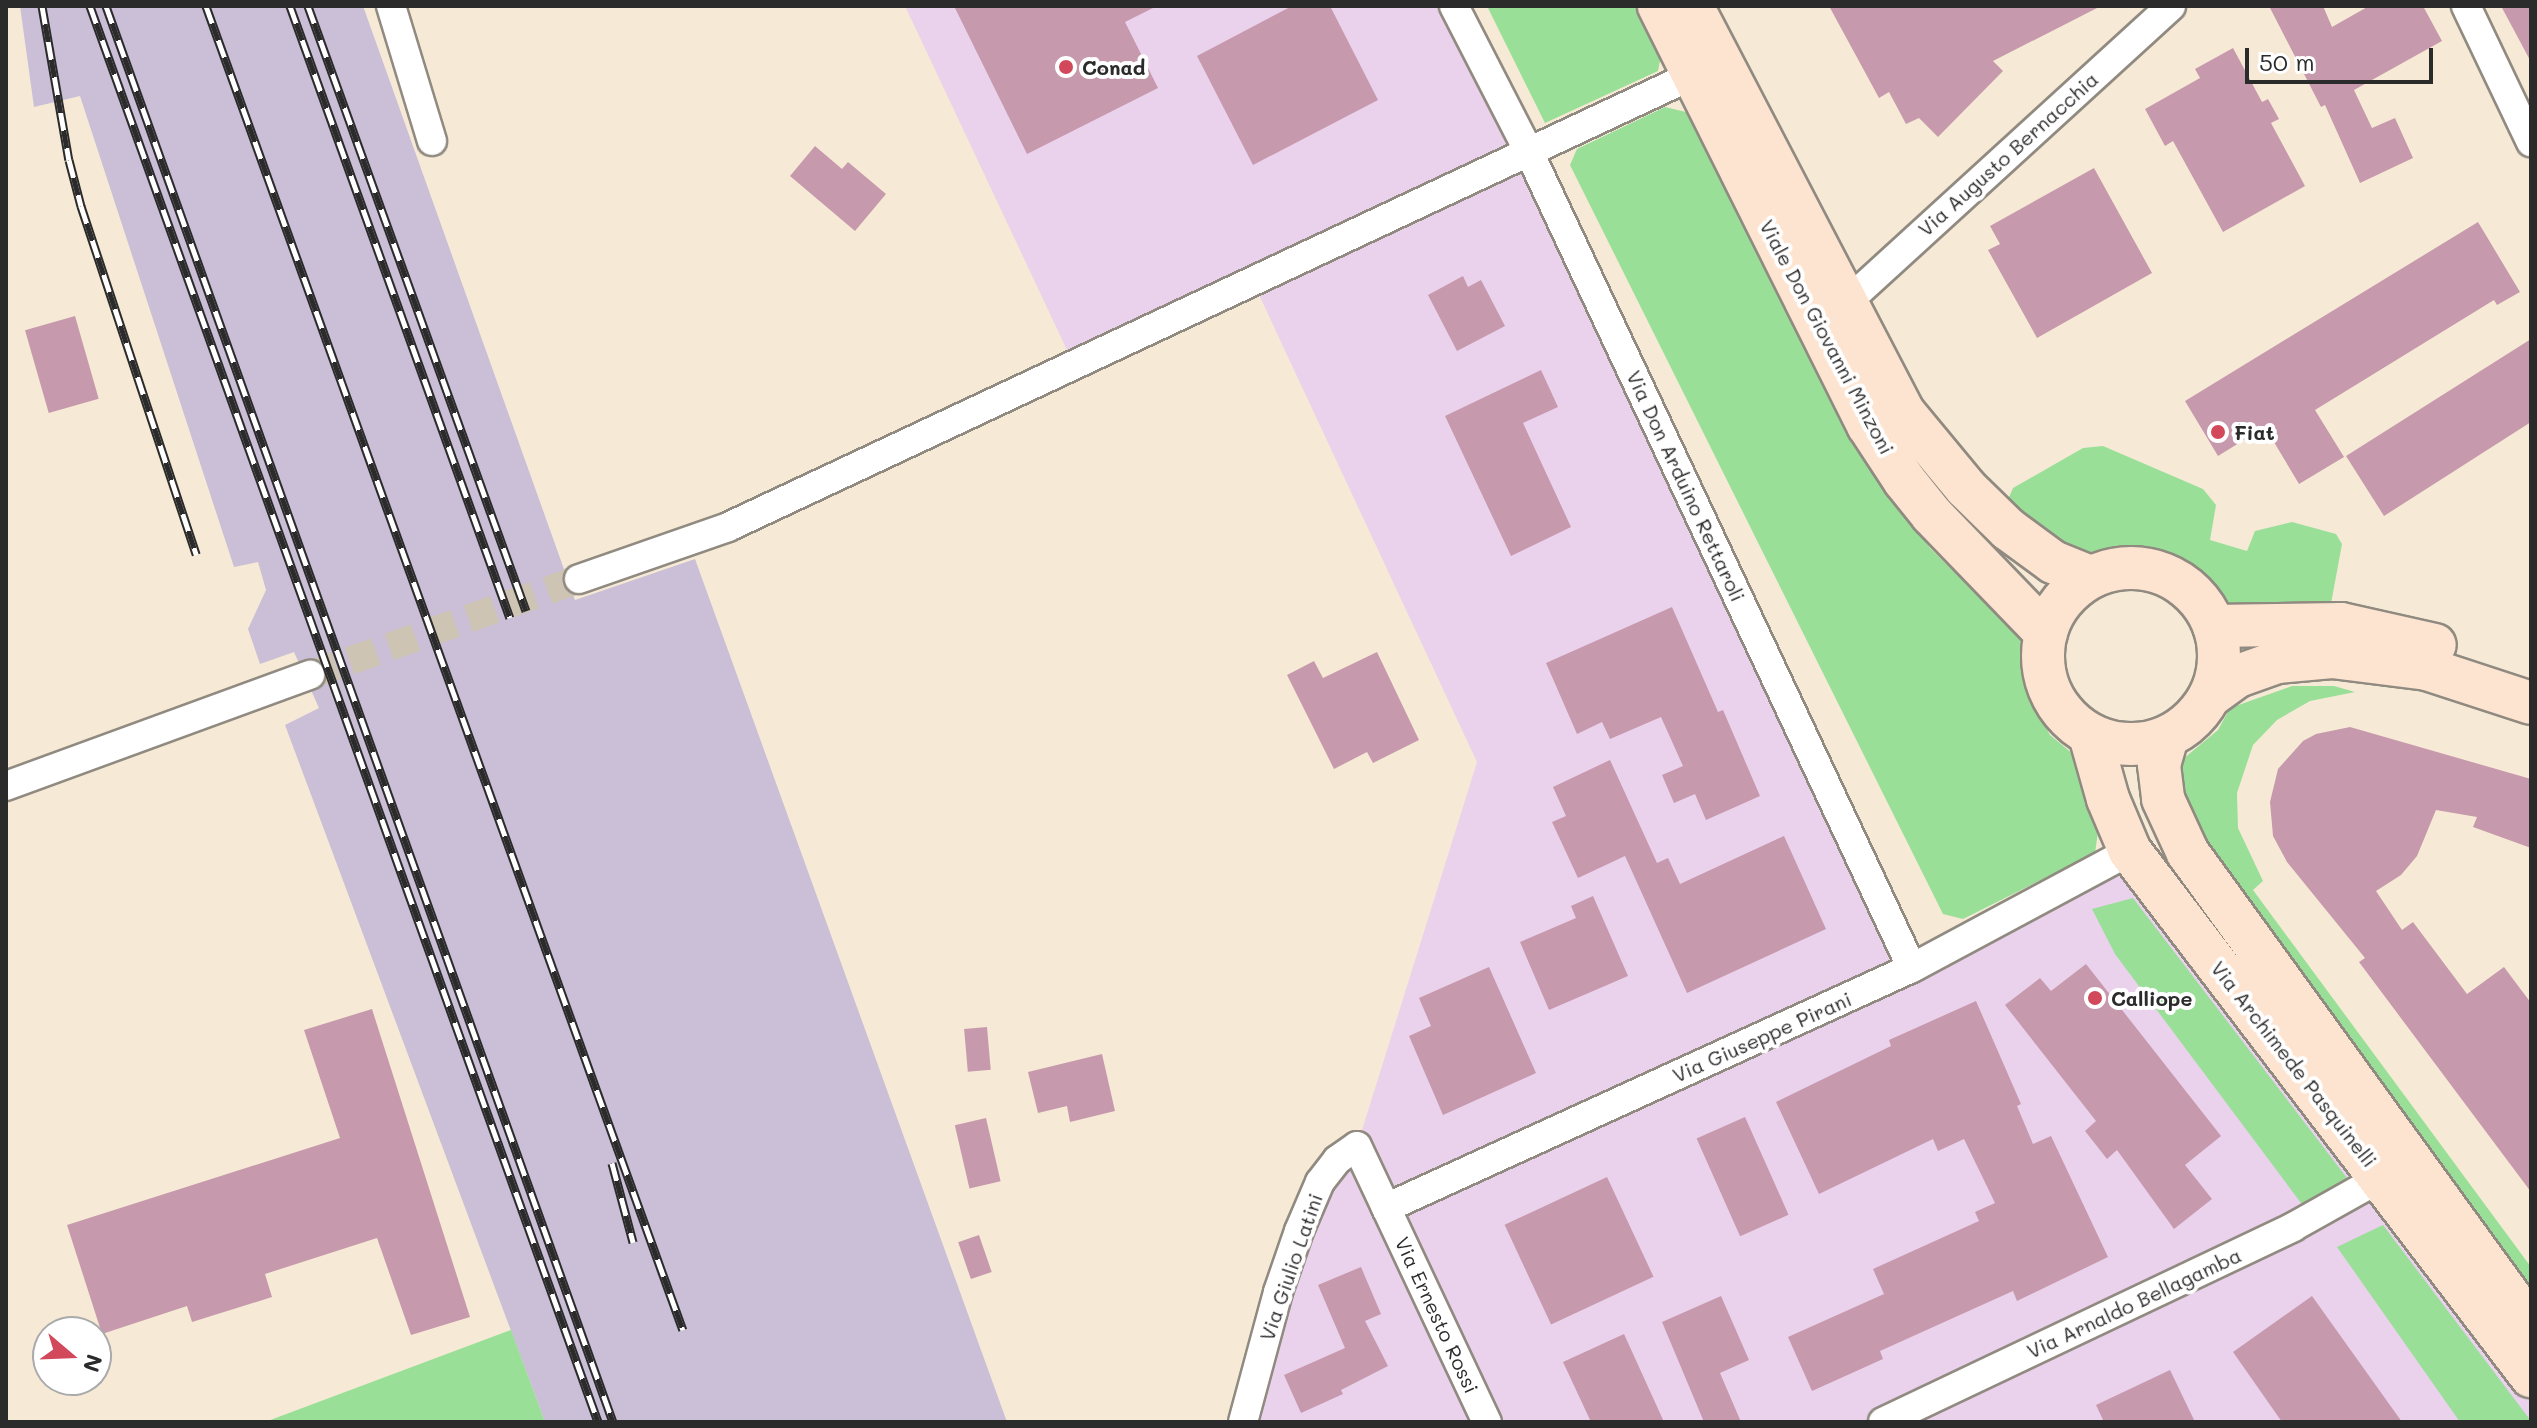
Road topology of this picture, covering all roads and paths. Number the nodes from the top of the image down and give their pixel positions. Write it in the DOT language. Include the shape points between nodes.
graph roads {
  1 [pos="391,6"];
  2 [pos="1454,6"];
  3 [pos="1659,6"];
  4 [pos="1692,6"];
  5 [pos="2171,6"];
  6 [pos="2466,6"];
  7 [pos="1693,75"];
  8 [pos="432,141"];
  9 [pos="2531,142"];
  10 [pos="1529,152"];
  11 [pos="1846,303"];
  12 [pos="2090,577"];
  13 [pos="579,579"];
  14 [pos="2214,626"];
  15 [pos="2046,633"];
  16 [pos="310,675"];
  17 [pos="2531,677"];
  18 [pos="2210,696"];
  19 [pos="2531,703"];
  20 [pos="2090,735"];
  21 [pos="2167,737"];
  22 [pos="6,786"];
  23 [pos="2130,851"];
  24 [pos="1912,968"];
  25 [pos="2382,1177"];
  26 [pos="1386,1208"];
  27 [pos="2531,1326"];
  28 [pos="2531,1376"];
  29 [pos="1243,1422"];
  30 [pos="1487,1422"];
  31 [pos="1883,1422"];
  1 -- 8 [label="street"];
  2 -- 10 [label="street, Via Don Arduino Rettaroli"];
  3 -- 7 [label="main road, Viale Don Giovanni Minzoni"];
  4 -- 11 [label="main road, Viale Don Giovanni Minzoni"];
  5 -- 11 [label="street, Via Augusto Bernacchia"];
  6 -- 9 [label="street"];
  7 -- 10 [label="street"];
  7 -- 15 [label="main road, Viale Don Giovanni Minzoni" via="1868,425 1932,515"];
  10 -- 13 [label="street" via="728,527"];
  10 -- 24 [label="street, Via Don Arduino Rettaroli"];
  11 -- 12 [label="main road, Viale Don Giovanni Minzoni" via="1904,413 1966,488 2008,529 2053,562"];
  12 -- 14 [label="main road" via="2119,568 2149,569 2176,580 2199,600"];
  12 -- 15 [label="main road" via="2062,601"];
  14 -- 17 [label="main road" via="2341,624 2415,638"];
  14 -- 18 [label="main road" via="2219,661"];
  15 -- 20 [label="main road" via="2043,663 2050,692 2067,717"];
  16 -- 22 [label="street"];
  18 -- 19 [label="main road" via="2238,676 2277,662 2332,657 2427,669"];
  18 -- 21 [label="main road" via="2192,720"];
  20 -- 21 [label="main road" via="2129,745"];
  20 -- 23 [label="main road, Via Archimede Pasquinelli"];
  21 -- 27 [label="main road, Via Archimede Pasquinelli" via="2159,765 2163,799 2188,853"];
  23 -- 24 [label="street, Via Giuseppe Pirani"];
  23 -- 25 [label="main road, Via Archimede Pasquinelli"];
  24 -- 26 [label="street, Via Giuseppe Pirani"];
  25 -- 28 [label="main road, Via Archimede Pasquinelli"];
  25 -- 31 [label="street, Via Arnaldo Bellagamba" via="2293,1227"];
  26 -- 29 [label="street, Via Giulio Latini" via="1357,1146 1320,1182 1278,1292"];
  26 -- 30 [label="street, Via Ernesto Rossi"];
}
